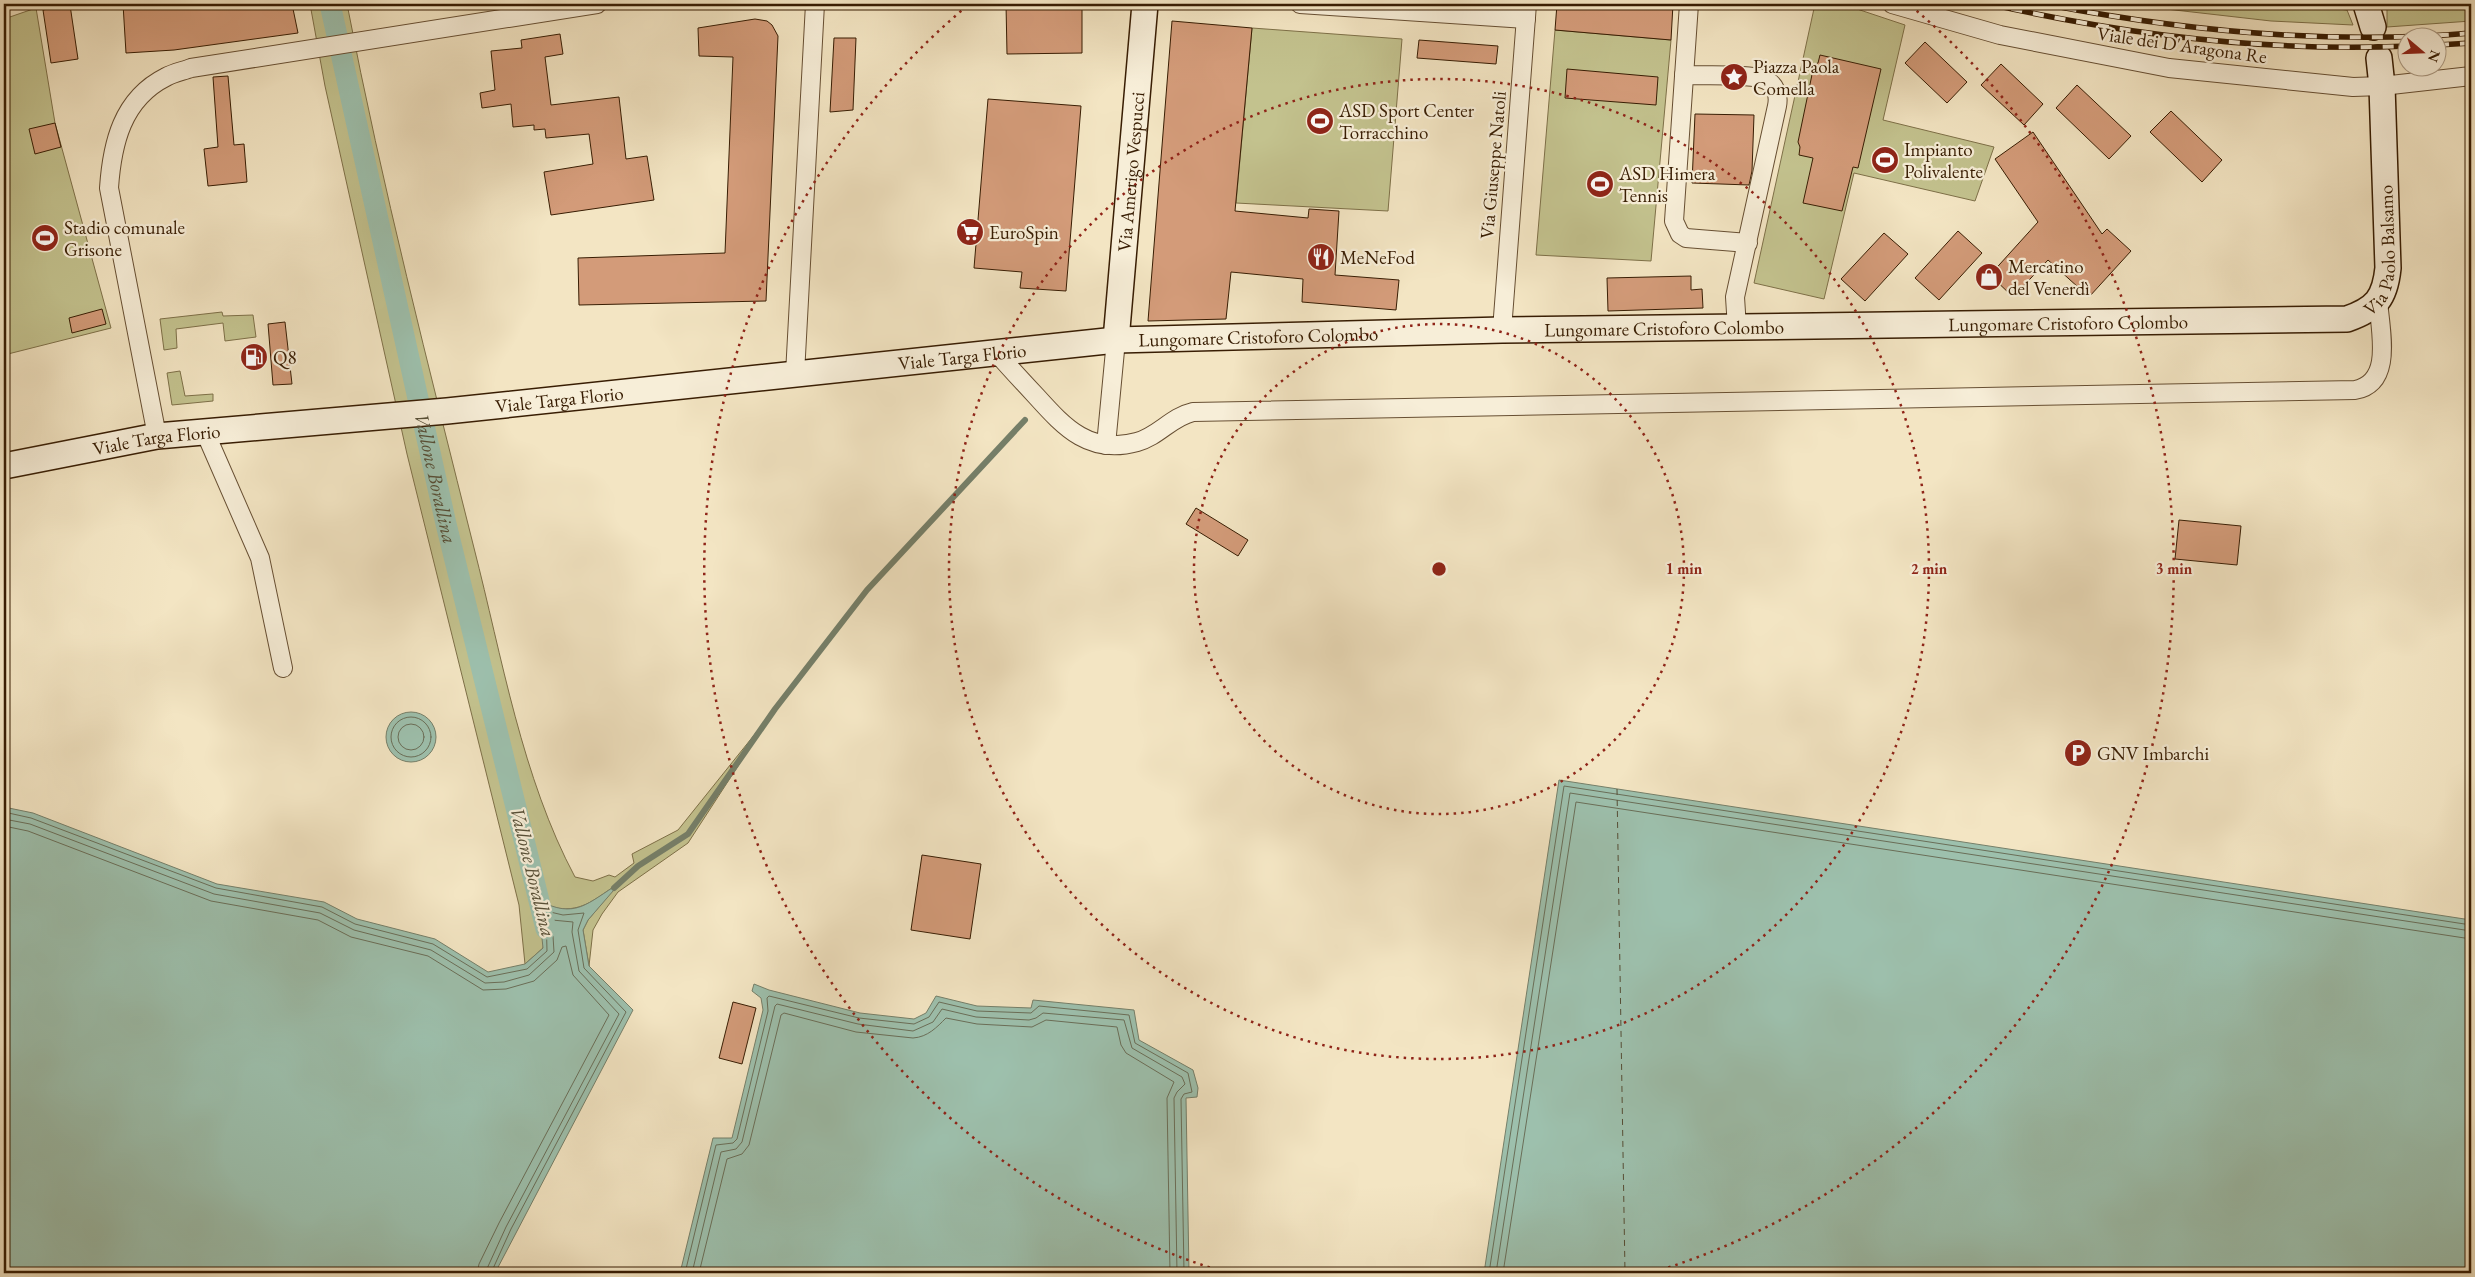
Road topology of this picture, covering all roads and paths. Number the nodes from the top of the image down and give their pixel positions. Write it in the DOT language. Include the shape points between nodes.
graph roads {
  1 [pos="597,4"];
  2 [pos="815,4"];
  3 [pos="1145,4"];
  4 [pos="1300,4"];
  5 [pos="1689,4"];
  6 [pos="1892,4"];
  7 [pos="1917,8"];
  8 [pos="1527,12"];
  9 [pos="2379,58"];
  10 [pos="1684,75"];
  11 [pos="2471,76"];
  12 [pos="2382,86"];
  13 [pos="1748,243"];
  14 [pos="2378,300"];
  15 [pos="2211,319"];
  16 [pos="1737,328"];
  17 [pos="1502,330"];
  18 [pos="1116,340"];
  19 [pos="996,352"];
  20 [pos="795,374"];
  21 [pos="205,432"];
  22 [pos="157,436"];
  23 [pos="1106,445"];
  24 [pos="4,466"];
  25 [pos="283,668"];
  1 -- 22 [label="street" via="191,68 166,77 146,90 116,135 109,188"];
  2 -- 20 [label="street"];
  3 -- 18 [label="street, Via Amerigo Vespucci"];
  4 -- 8 [label="street"];
  5 -- 10 [label="street"];
  6 -- 7 [label="street, Viale dei D'Aragona Re"];
  7 -- 12 [label="street, Viale dei D'Aragona Re" via="2000,35 2169,68 2344,86"];
  8 -- 17 [label="street, Via Giuseppe Natoli"];
  9 -- 12 [label="street, Via Paolo Balsamo"];
  10 -- 13 [label="street" via="1676,228 1693,240"];
  10 -- 13 [label="street" via="1758,78 1770,83 1777,94"];
  11 -- 12 [label="street, Viale dei D'Aragona Re"];
  12 -- 14 [label="street, Via Paolo Balsamo" via="2388,268 2386,286"];
  13 -- 16 [label="street" via="1736,297"];
  14 -- 15 [label="street, Via Paolo Balsamo" via="2366,313 2347,319"];
  14 -- 23 [label="street" via="2380,371 2371,385 2355,390 1193,412 1172,420 1139,442"];
  15 -- 16 [label="street, Lungomare Cristoforo Colombo"];
  16 -- 17 [label="street, Lungomare Cristoforo Colombo"];
  17 -- 18 [label="street, Lungomare Cristoforo Colombo"];
  18 -- 19 [label="street, Viale Targa Florio"];
  18 -- 23 [label="street"];
  19 -- 20 [label="street, Viale Targa Florio"];
  19 -- 23 [label="street" via="1064,426 1088,440"];
  20 -- 21 [label="street, Viale Targa Florio" via="448,411"];
  21 -- 22 [label="street, Viale Targa Florio"];
  21 -- 25 [label="street" via="260,558"];
  22 -- 24 [label="street, Viale Targa Florio"];
}
